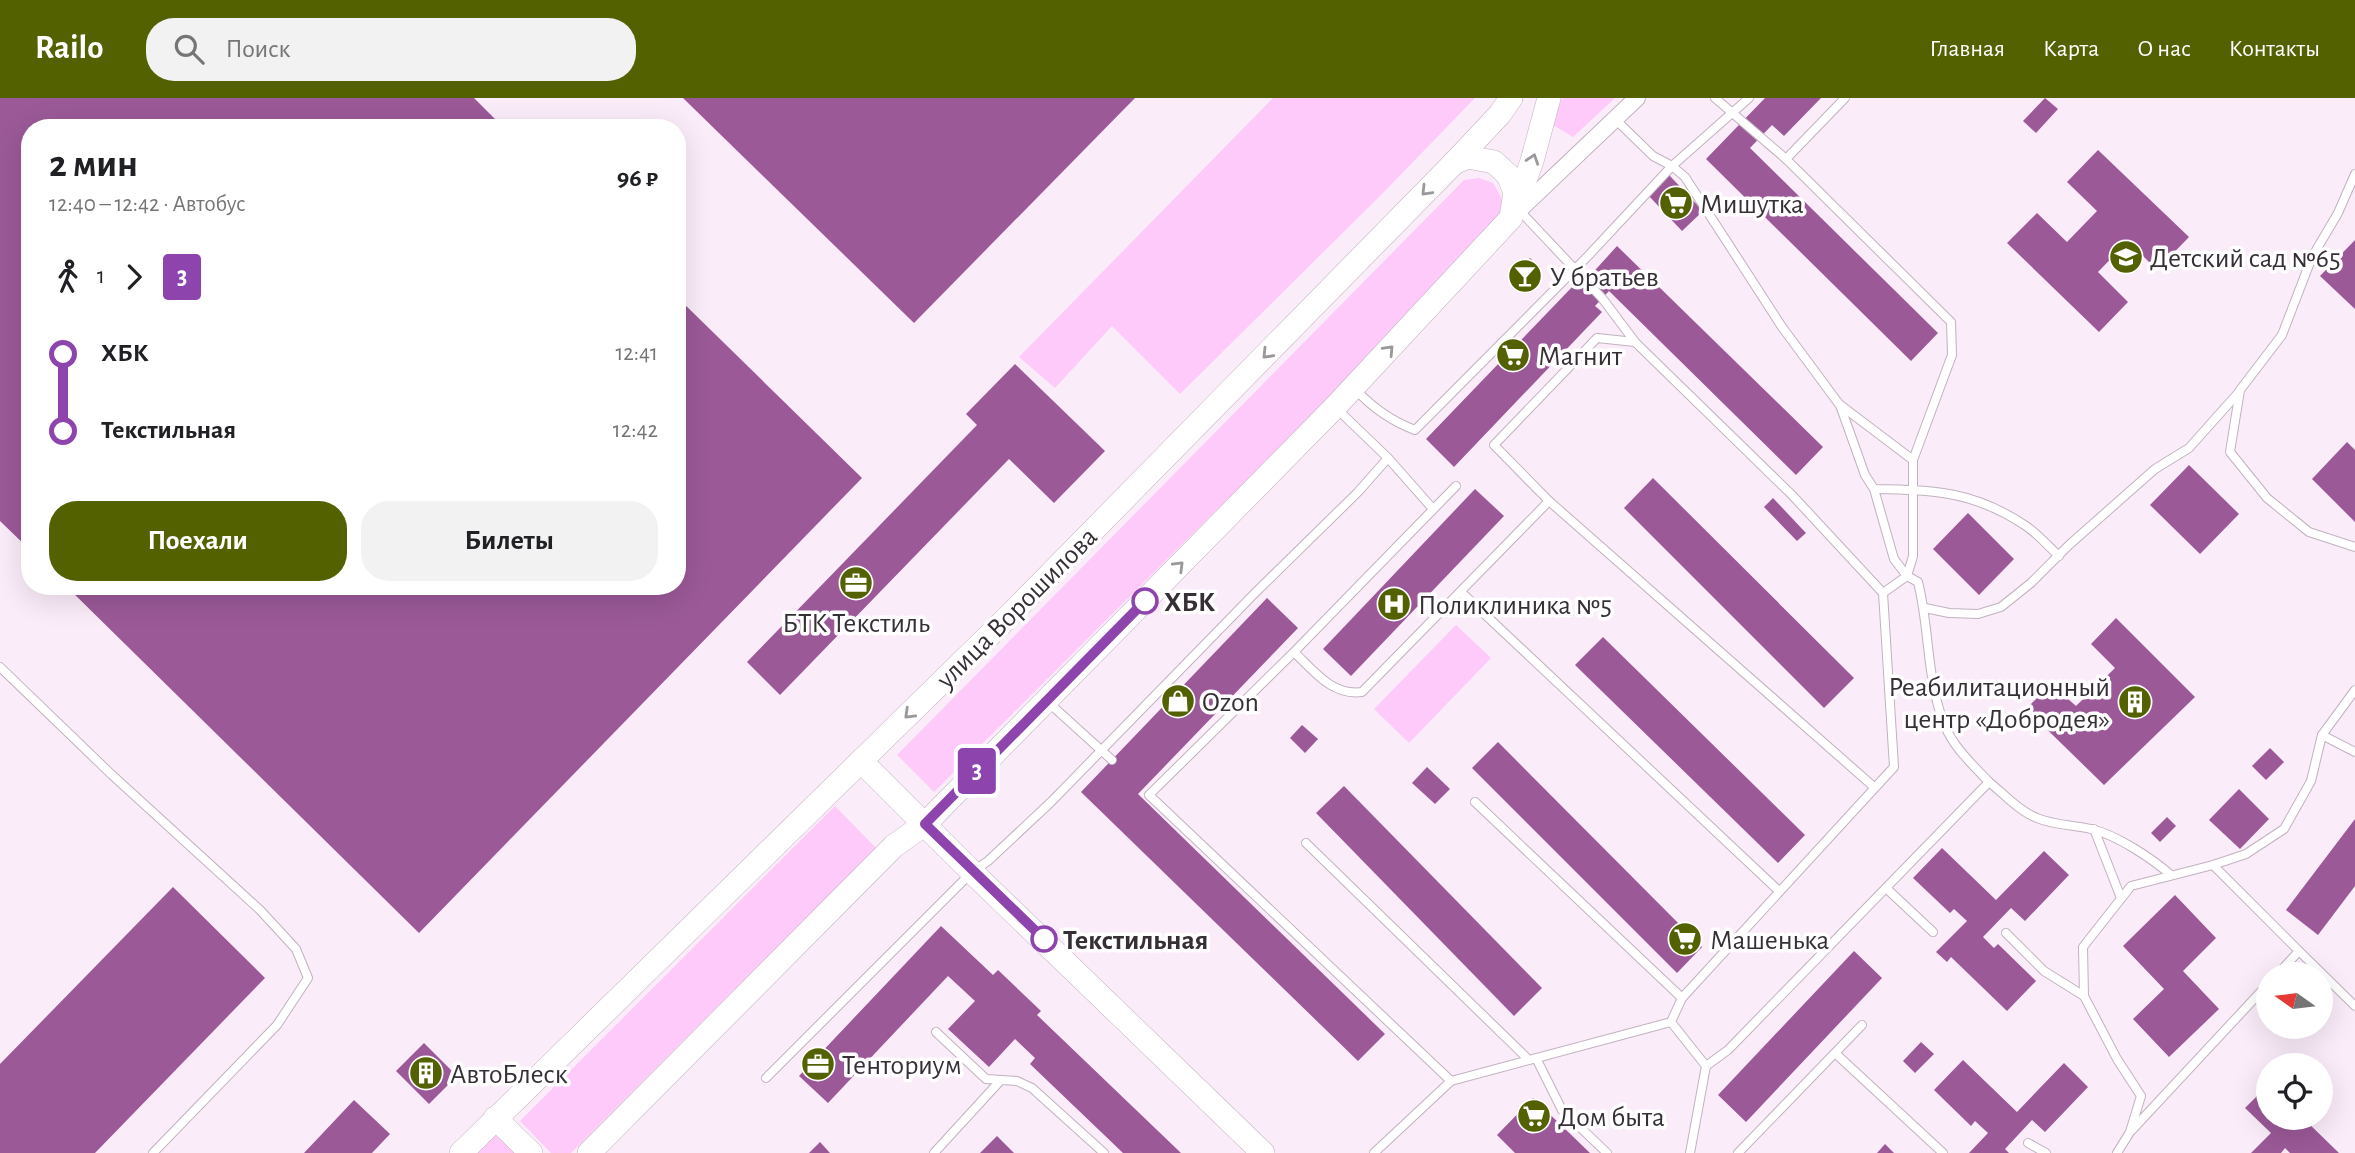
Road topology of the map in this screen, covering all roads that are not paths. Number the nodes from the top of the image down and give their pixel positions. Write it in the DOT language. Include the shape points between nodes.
graph roads {
  1 [pos="1549,98"];
  2 [pos="1637,98"];
  3 [pos="1715,98"];
  4 [pos="1749,98"];
  5 [pos="1845,98"];
  6 [pos="1509,103"];
  7 [pos="1733,113"];
  8 [pos="1616,120"];
  9 [pos="1786,159"];
  10 [pos="1454,163"];
  11 [pos="1672,166"];
  12 [pos="2355,174"];
  13 [pos="1515,214"];
  14 [pos="1574,270"];
  15 [pos="1635,342"];
  16 [pos="1353,388"];
  17 [pos="2241,390"];
  18 [pos="1839,404"];
  19 [pos="1335,407"];
  20 [pos="1388,458"];
  21 [pos="1913,460"];
  22 [pos="1456,486"];
  23 [pos="1874,489"];
  24 [pos="1913,490"];
  25 [pos="1549,501"];
  26 [pos="1433,509"];
  27 [pos="2355,547"];
  28 [pos="2059,556"];
  29 [pos="1907,576"];
  30 [pos="1461,592"];
  31 [pos="1883,593"];
  32 [pos="1925,608"];
  33 [pos="1294,652"];
  34 [pos="0,667"];
  35 [pos="2355,690"];
  36 [pos="1047,701"];
  37 [pos="2322,736"];
  38 [pos="1102,751"];
  39 [pos="2355,751"];
  40 [pos="1112,760"];
  41 [pos="861,761"];
  42 [pos="1989,782"];
  43 [pos="1874,787"];
  44 [pos="1475,802"];
  45 [pos="925,824"];
  46 [pos="2094,829"];
  47 [pos="1306,843"];
  48 [pos="2213,865"];
  49 [pos="972,872"];
  50 [pos="2171,875"];
  51 [pos="1886,888"];
  52 [pos="1779,891"];
  53 [pos="2120,898"];
  54 [pos="1933,932"];
  55 [pos="2006,933"];
  56 [pos="2299,951"];
  57 [pos="2289,962"];
  58 [pos="2084,996"];
  59 [pos="1682,998"];
  60 [pos="2256,998"];
  61 [pos="2355,1006"];
  62 [pos="1671,1022"];
  63 [pos="1862,1025"];
  64 [pos="936,1032"];
  65 [pos="1835,1053"];
  66 [pos="1533,1059"];
  67 [pos="1706,1066"];
  68 [pos="766,1078"];
  69 [pos="1000,1081"];
  70 [pos="1451,1081"];
  71 [pos="495,1118"];
  72 [pos="2130,1132"];
  73 [pos="2028,1143"];
  74 [pos="1256,1151"];
  75 [pos="153,1153"];
  76 [pos="461,1153"];
  77 [pos="531,1153"];
  78 [pos="589,1153"];
  79 [pos="934,1153"];
  80 [pos="1104,1153"];
  81 [pos="1374,1153"];
  82 [pos="1607,1153"];
  83 [pos="1690,1153"];
  84 [pos="1738,1153"];
  85 [pos="1943,1153"];
  86 [pos="2046,1153"];
  87 [pos="2117,1153"];
  13 -- 1 [label="main road, one-way"];
  2 -- 8 [label="street"];
  3 -- 7 [label="lane"];
  4 -- 7 [label="lane"];
  5 -- 9 [label="lane"];
  6 -- 10 [label="main road, улица Ворошилова"];
  7 -- 9 [label="lane"];
  7 -- 11 [label="lane"];
  8 -- 11 [label="lane" via="1653,156"];
  8 -- 13 [label="street"];
  9 -- 21 [label="lane" via="1951,321 1952,355"];
  10 -- 13 [label="main road" via="1468,157 1494,162 1508,175 1515,192"];
  10 -- 41 [label="main road, улица Ворошилова, one-way"];
  11 -- 14 [label="lane"];
  11 -- 18 [label="lane" via="1685,177 1782,327"];
  12 -- 17 [label="lane" via="2312,257 2282,335"];
  13 -- 14 [label="lane"];
  16 -- 13 [label="main road, one-way"];
  14 -- 15 [label="lane"];
  14 -- 16 [label="lane" via="1415,430 1395,422"];
  15 -- 25 [label="lane" via="1597,338 1494,445"];
  15 -- 31 [label="lane" via="1792,495"];
  16 -- 19 [label="main road"];
  17 -- 27 [label="lane" via="2230,452 2267,498 2309,533"];
  17 -- 28 [label="lane" via="2189,448 2155,469"];
  18 -- 21 [label="lane"];
  18 -- 23 [label="lane"];
  19 -- 20 [label="lane"];
  36 -- 19 [label="main road, one-way"];
  20 -- 26 [label="lane"];
  20 -- 38 [label="lane"];
  21 -- 24 [label="lane"];
  22 -- 26 [label="lane"];
  23 -- 24 [label="lane"];
  23 -- 29 [label="lane" via="1894,559"];
  24 -- 28 [label="lane" via="1946,492 1989,504 2028,527"];
  24 -- 29 [label="lane" via="1913,555"];
  25 -- 30 [label="lane"];
  25 -- 43 [label="lane"];
  26 -- 33 [label="lane"];
  28 -- 32 [label="lane" via="2001,607 1978,614"];
  29 -- 31 [label="lane"];
  29 -- 32 [label="lane" via="1918,582"];
  30 -- 33 [label="lane" via="1362,692 1349,694 1332,687"];
  30 -- 52 [label="lane"];
  31 -- 43 [label="lane" via="1894,767"];
  32 -- 42 [label="lane" via="1932,682 1945,728"];
  33 -- 70 [label="lane" via="1146,792"];
  34 -- 75 [label="lane" via="260,910 296,949 309,978 277,1025"];
  35 -- 37 [label="lane"];
  36 -- 38 [label="lane"];
  36 -- 45 [label="main road"];
  37 -- 39 [label="lane"];
  37 -- 48 [label="lane" via="2311,781 2284,829 2246,854"];
  38 -- 40 [label="lane"];
  38 -- 49 [label="lane"];
  41 -- 45 [label="main road"];
  41 -- 71 [label="main road, улица Ворошилова"];
  42 -- 46 [label="lane" via="2038,818"];
  42 -- 51 [label="lane"];
  43 -- 52 [label="lane"];
  44 -- 59 [label="lane"];
  45 -- 49 [label="main road"];
  45 -- 78 [label="main road" via="894,846"];
  46 -- 50 [label="lane" via="2154,860"];
  46 -- 53 [label="lane"];
  47 -- 66 [label="lane"];
  48 -- 50 [label="lane"];
  48 -- 56 [label="lane"];
  49 -- 68 [label="lane"];
  49 -- 74 [label="main road"];
  50 -- 53 [label="lane" via="2131,886"];
  51 -- 54 [label="lane"];
  51 -- 67 [label="lane" via="1728,1050"];
  52 -- 59 [label="lane"];
  53 -- 58 [label="lane" via="2083,947"];
  55 -- 58 [label="lane" via="2044,971"];
  56 -- 57 [label="lane"];
  56 -- 61 [label="lane"];
  58 -- 72 [label="lane" via="2141,1097"];
  59 -- 62 [label="lane"];
  60 -- 72 [label="lane"];
  62 -- 66 [label="lane"];
  62 -- 67 [label="lane"];
  63 -- 65 [label="lane"];
  64 -- 69 [label="lane" via="986,1079"];
  65 -- 84 [label="lane"];
  65 -- 85 [label="lane"];
  66 -- 70 [label="lane"];
  66 -- 82 [label="lane" via="1562,1110"];
  67 -- 83 [label="lane"];
  69 -- 79 [label="lane"];
  69 -- 80 [label="lane" via="1017,1081 1032,1088"];
  70 -- 81 [label="lane"];
  71 -- 76 [label="main road, улица Ворошилова"];
  71 -- 77 [label="main road"];
  72 -- 87 [label="lane"];
  73 -- 86 [label="lane"];
}
